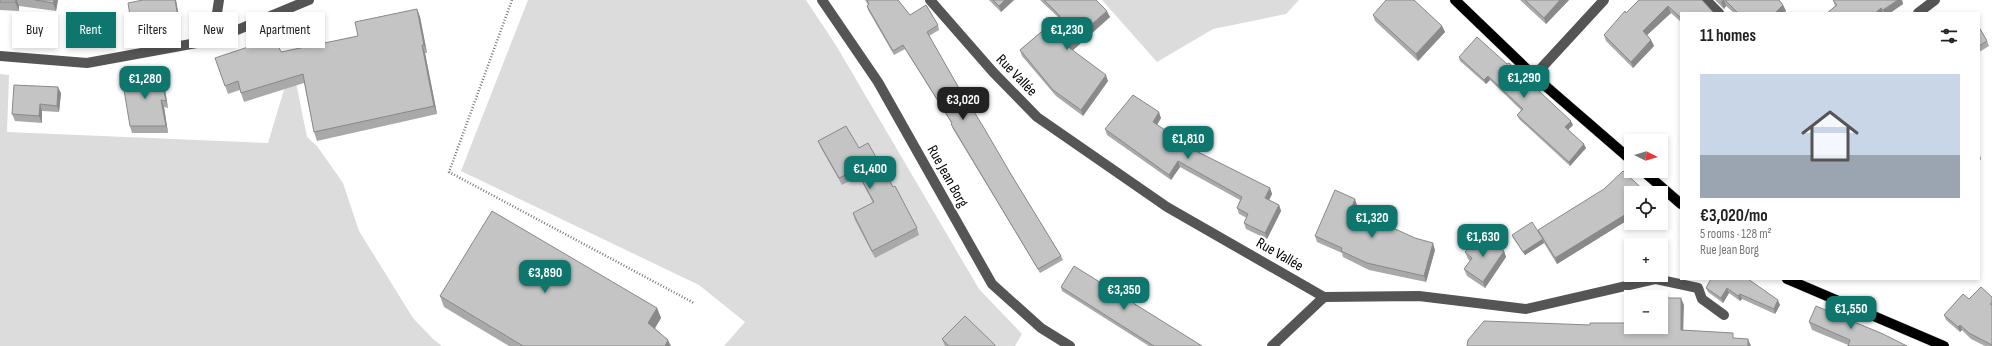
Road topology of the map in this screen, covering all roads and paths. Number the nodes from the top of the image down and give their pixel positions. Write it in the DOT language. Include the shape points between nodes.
graph roads {
  1 [pos="219,0"];
  2 [pos="309,0"];
  3 [pos="512,0"];
  4 [pos="824,0"];
  5 [pos="930,0"];
  6 [pos="1455,0"];
  7 [pos="1604,0"];
  8 [pos="1706,0"];
  9 [pos="1935,0"];
  10 [pos="217,12"];
  11 [pos="1718,12"];
  12 [pos="1919,12"];
  13 [pos="238,30"];
  14 [pos="189,44"];
  15 [pos="0,56"];
  16 [pos="1534,76"];
  17 [pos="1624,154"];
  18 [pos="1651,178"];
  19 [pos="1680,203"];
  20 [pos="1789,280"];
  21 [pos="1324,296"];
  22 [pos="694,303"];
  23 [pos="1724,314"];
  24 [pos="1070,346"];
  25 [pos="1272,346"];
  26 [pos="1944,346"];
  1 -- 10 [label="street"];
  2 -- 13 [label="street"];
  3 -- 22 [label="path" via="449,172"];
  4 -- 24 [label="street, Rue Jean Borg" via="878,82 992,284 1041,328"];
  5 -- 21 [label="street, Rue Vallée" via="1037,117 1167,207"];
  6 -- 16 [label="main road"];
  7 -- 16 [label="street"];
  8 -- 11 [label="street"];
  9 -- 12 [label="street"];
  14 -- 15 [label="street" via="87,63"];
  16 -- 17 [label="main road"];
  18 -- 19 [label="main road"];
  20 -- 26 [label="main road"];
  21 -- 23 [label="street, Rue Vallée" via="1418,296 1526,309 1656,279 1698,288 1702,299"];
  21 -- 25 [label="street"];
}
